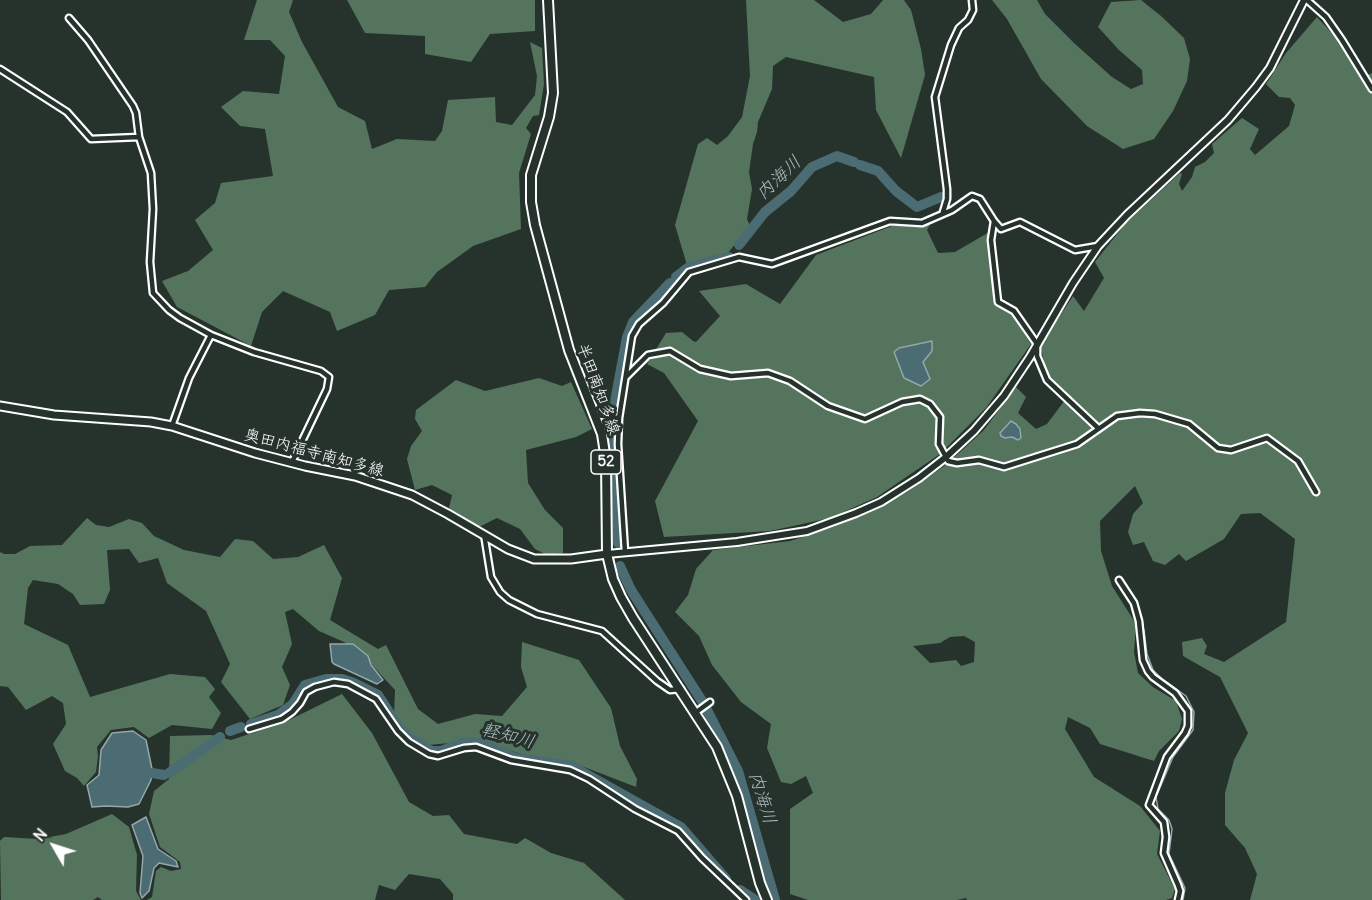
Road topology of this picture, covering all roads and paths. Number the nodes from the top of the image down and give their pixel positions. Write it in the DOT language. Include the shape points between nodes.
graph roads {
  1 [pos="548,0"];
  2 [pos="972,0"];
  3 [pos="1306,0"];
  4 [pos="69,18"];
  5 [pos="0,69"];
  6 [pos="1372,89"];
  7 [pos="139,137"];
  8 [pos="944,212"];
  9 [pos="994,221"];
  10 [pos="1098,246"];
  11 [pos="211,335"];
  12 [pos="1036,344"];
  13 [pos="626,377"];
  14 [pos="0,406"];
  15 [pos="596,415"];
  16 [pos="619,417"];
  17 [pos="172,426"];
  18 [pos="1098,428"];
  19 [pos="946,457"];
  20 [pos="291,462"];
  21 [pos="1316,492"];
  22 [pos="484,534"];
  23 [pos="625,552"];
  24 [pos="607,554"];
  25 [pos="1119,580"];
  26 [pos="681,689"];
  27 [pos="710,702"];
  28 [pos="695,713"];
  29 [pos="249,729"];
  30 [pos="746,900"];
  31 [pos="767,900"];
  32 [pos="1178,900"];
  1 -- 15 [label="main road, 半田南知多線 / 52" via="554,93 531,176 531,202 568,350"];
  2 -- 8 [label="street" via="973,10 951,45 935,96 947,189"];
  3 -- 6 [label="street" via="1326,17"];
  3 -- 10 [label="street" via="1269,68 1228,120"];
  4 -- 7 [label="street" via="134,106"];
  5 -- 7 [label="street" via="67,112 92,139"];
  7 -- 11 [label="street" via="151,173 153,293 180,318"];
  8 -- 9 [label="street" via="972,196 980,199"];
  8 -- 13 [label="street" via="921,223 890,221 772,264 739,257 689,272 639,324 632,336"];
  9 -- 10 [label="street" via="1001,229 1020,222 1075,250"];
  9 -- 12 [label="street" via="990,240 998,302 1014,311"];
  10 -- 12 [label="street"];
  11 -- 17 [label="street" via="189,378"];
  11 -- 20 [label="street" via="329,377 327,389"];
  12 -- 18 [label="street" via="1047,381"];
  12 -- 19 [label="street" via="992,412"];
  13 -- 16 [label="street"];
  13 -- 19 [label="street" via="648,355 670,351 700,369 731,376 768,373 790,381 828,406 865,419 902,402 920,399 940,417 938,437"];
  14 -- 17 [label="main road, 奥田内福寺南知多線"];
  15 -- 16 [label="street"];
  15 -- 24 [label="main road, 半田南知多線 / 52" via="606,460"];
  16 -- 23 [label="street"];
  17 -- 20 [label="main road, 奥田内福寺南知多線"];
  18 -- 19 [label="street" via="1077,444 1009,466 979,460 952,463"];
  18 -- 21 [label="street" via="1117,416 1140,413 1189,424 1218,448 1231,450 1267,438 1298,461"];
  19 -- 23 [label="street" via="881,502 807,531"];
  20 -- 22 [label="main road, 奥田内福寺南知多線" via="400,491"];
  22 -- 24 [label="main road, 奥田内福寺南知多線" via="534,559"];
  22 -- 26 [label="street" via="491,577 509,600 537,614 602,630 657,681 670,690"];
  23 -- 24 [label="street"];
  24 -- 26 [label="main road, 半田南知多線 / 52" via="621,597"];
  25 -- 32 [label="street" via="1134,603 1148,671 1175,693 1188,711 1188,726 1167,757 1149,805 1164,822 1164,853 1180,891"];
  26 -- 28 [label="main road, 半田南知多線 / 52"];
  27 -- 28 [label="street"];
  28 -- 31 [label="main road, 半田南知多線 / 52" via="728,772"];
  29 -- 30 [label="street" via="282,719 315,687 334,682 348,684 376,699 398,731 429,754 438,756 476,747 511,760 570,770 589,779 678,831"];
}
